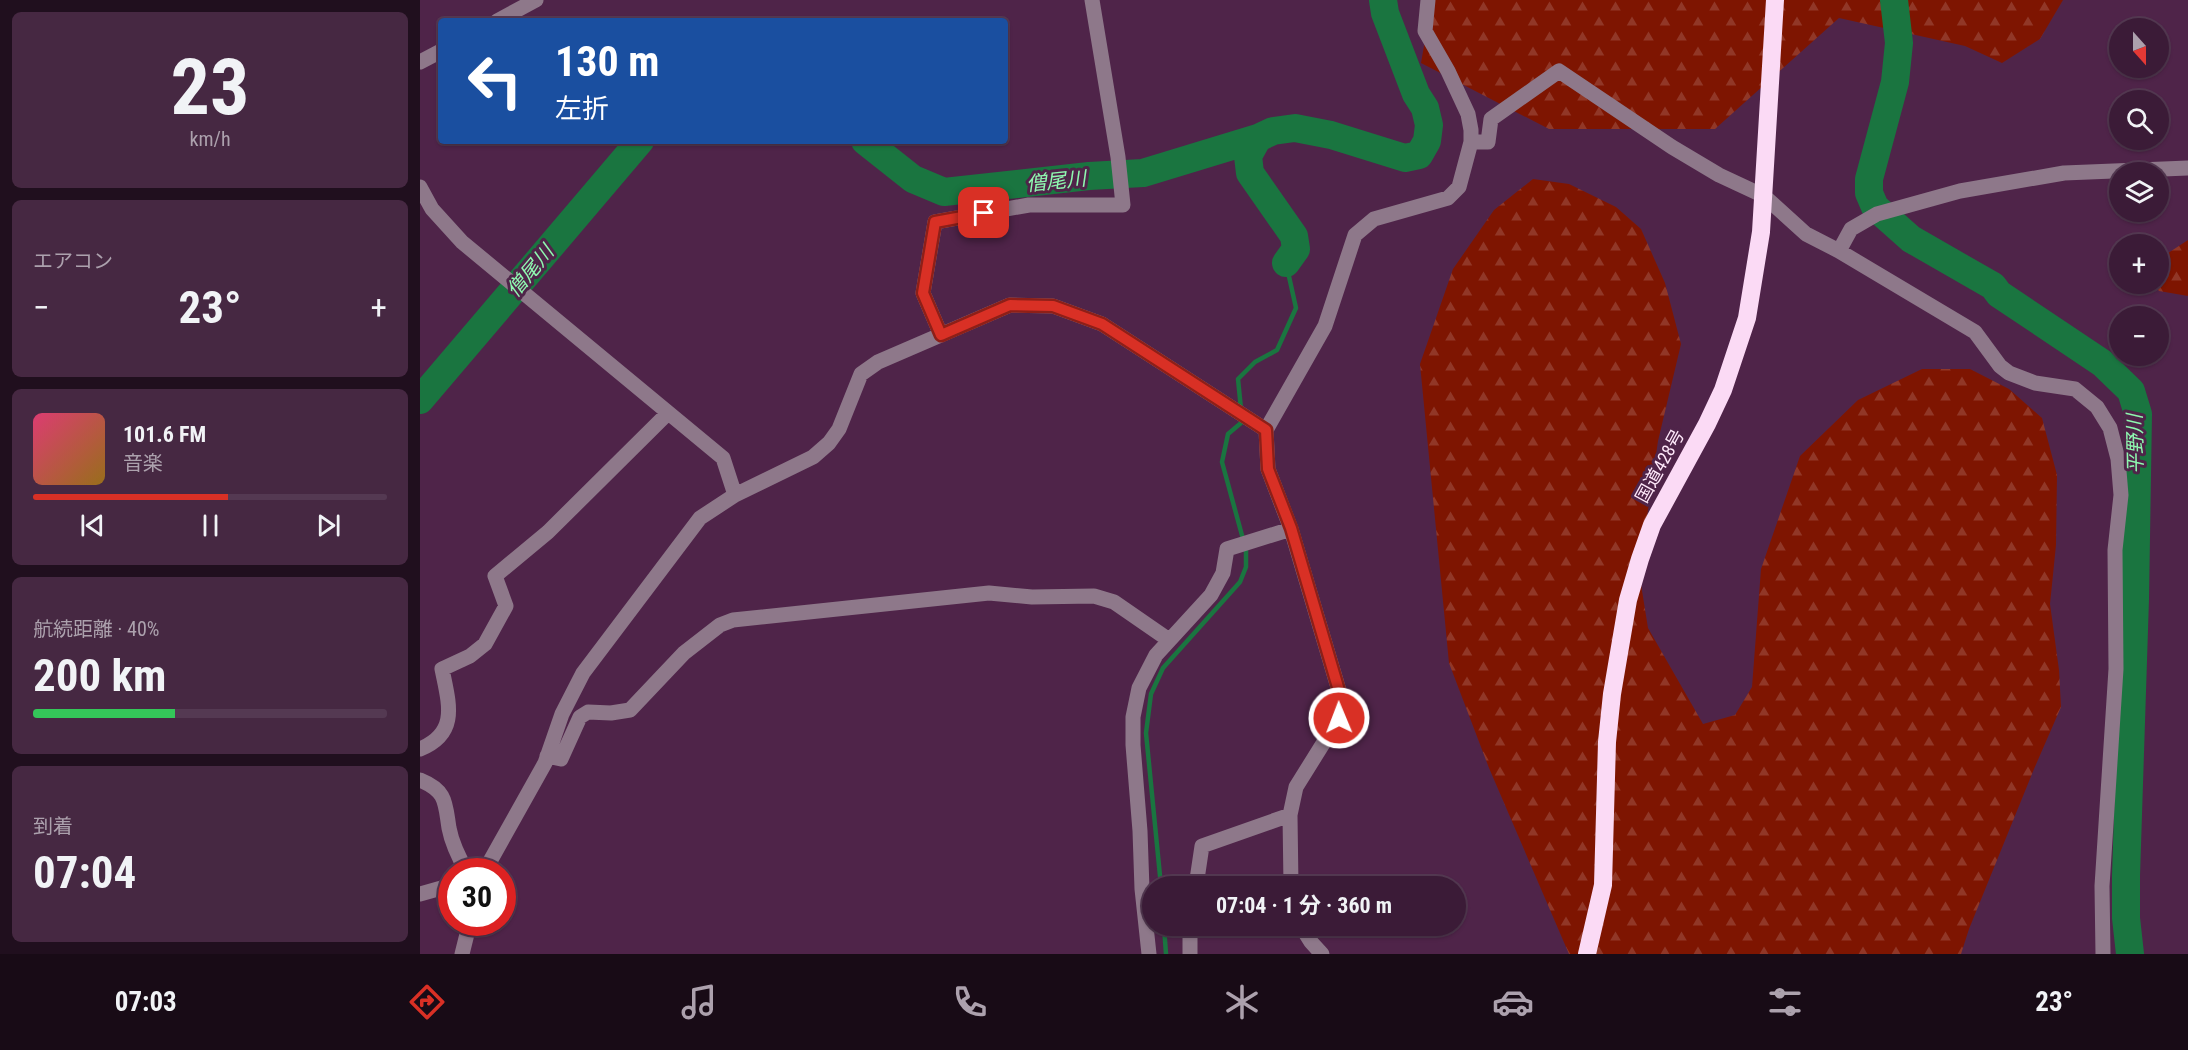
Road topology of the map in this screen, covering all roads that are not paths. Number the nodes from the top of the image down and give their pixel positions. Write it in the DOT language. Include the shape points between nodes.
graph roads {
  1 [pos="536,0"];
  2 [pos="1092,0"];
  3 [pos="1428,0"];
  4 [pos="1775,0"];
  5 [pos="503,18"];
  6 [pos="438,53"];
  7 [pos="420,62"];
  8 [pos="1471,142"];
  9 [pos="2188,168"];
  10 [pos="420,187"];
  11 [pos="1764,196"];
  12 [pos="1839,251"];
  13 [pos="941,335"];
  14 [pos="668,413"];
  15 [pos="1266,430"];
  16 [pos="735,495"];
  17 [pos="1291,528"];
  18 [pos="1169,640"];
  19 [pos="420,749"];
  20 [pos="547,756"];
  21 [pos="420,780"];
  22 [pos="1290,815"];
  23 [pos="459,858"];
  24 [pos="492,858"];
  25 [pos="1198,876"];
  26 [pos="1291,876"];
  27 [pos="438,889"];
  28 [pos="420,894"];
  29 [pos="466,936"];
  30 [pos="1190,936"];
  31 [pos="1307,936"];
  32 [pos="462,954"];
  33 [pos="1149,954"];
  34 [pos="1190,954"];
  35 [pos="1322,954"];
  36 [pos="1587,954"];
  37 [pos="2103,954"];
  1 -- 5 [label="street"];
  2 -- 13 [label="street" via="1124,205 1029,205 935,222 923,293"];
  3 -- 8 [label="street" via="1425,31 1468,114"];
  4 -- 11 [label="highway, 国道428号"];
  6 -- 7 [label="street"];
  8 -- 11 [label="street" via="1488,142 1491,119 1559,71 1672,147"];
  8 -- 15 [label="street" via="1459,187 1448,198 1374,219 1355,235 1325,326"];
  9 -- 12 [label="street" via="2064,173 1960,190 1877,214 1851,229"];
  10 -- 14 [label="street" via="432,209 462,242"];
  11 -- 12 [label="street" via="1806,234"];
  11 -- 36 [label="highway, 国道428号" via="1755,276 1736,354 1707,424 1653,525 1628,600 1607,742 1603,885"];
  12 -- 37 [label="street" via="1975,332 2009,373 2035,382 2075,388 2097,407 2110,428 2121,495 2115,550 2116,669 2102,886"];
  13 -- 15 [label="street" via="1010,305 1053,306 1102,324"];
  13 -- 16 [label="street" via="878,362 861,374 839,429 828,443 813,457"];
  14 -- 16 [label="street" via="723,458"];
  14 -- 19 [label="street" via="548,532 495,576 506,606 485,644 442,669 450,705 447,727 435,743"];
  15 -- 17 [label="street" via="1268,469"];
  16 -- 20 [label="street" via="700,518 583,673"];
  17 -- 18 [label="street" via="1227,549 1223,573 1211,595"];
  17 -- 22 [label="street" via="1340,694 1339,718 1296,788"];
  18 -- 20 [label="street" via="1114,602 1094,596 989,593 733,620 720,624 684,653 630,710 588,712 580,717 561,759"];
  18 -- 33 [label="street" via="1156,655 1139,688 1133,717"];
  20 -- 24 [label="street"];
  21 -- 23 [label="street" via="437,790 447,805 449,829"];
  22 -- 25 [label="street" via="1202,846"];
  22 -- 26 [label="street"];
  27 -- 28 [label="street"];
  29 -- 32 [label="street"];
  30 -- 34 [label="street"];
  31 -- 35 [label="street"];
}
